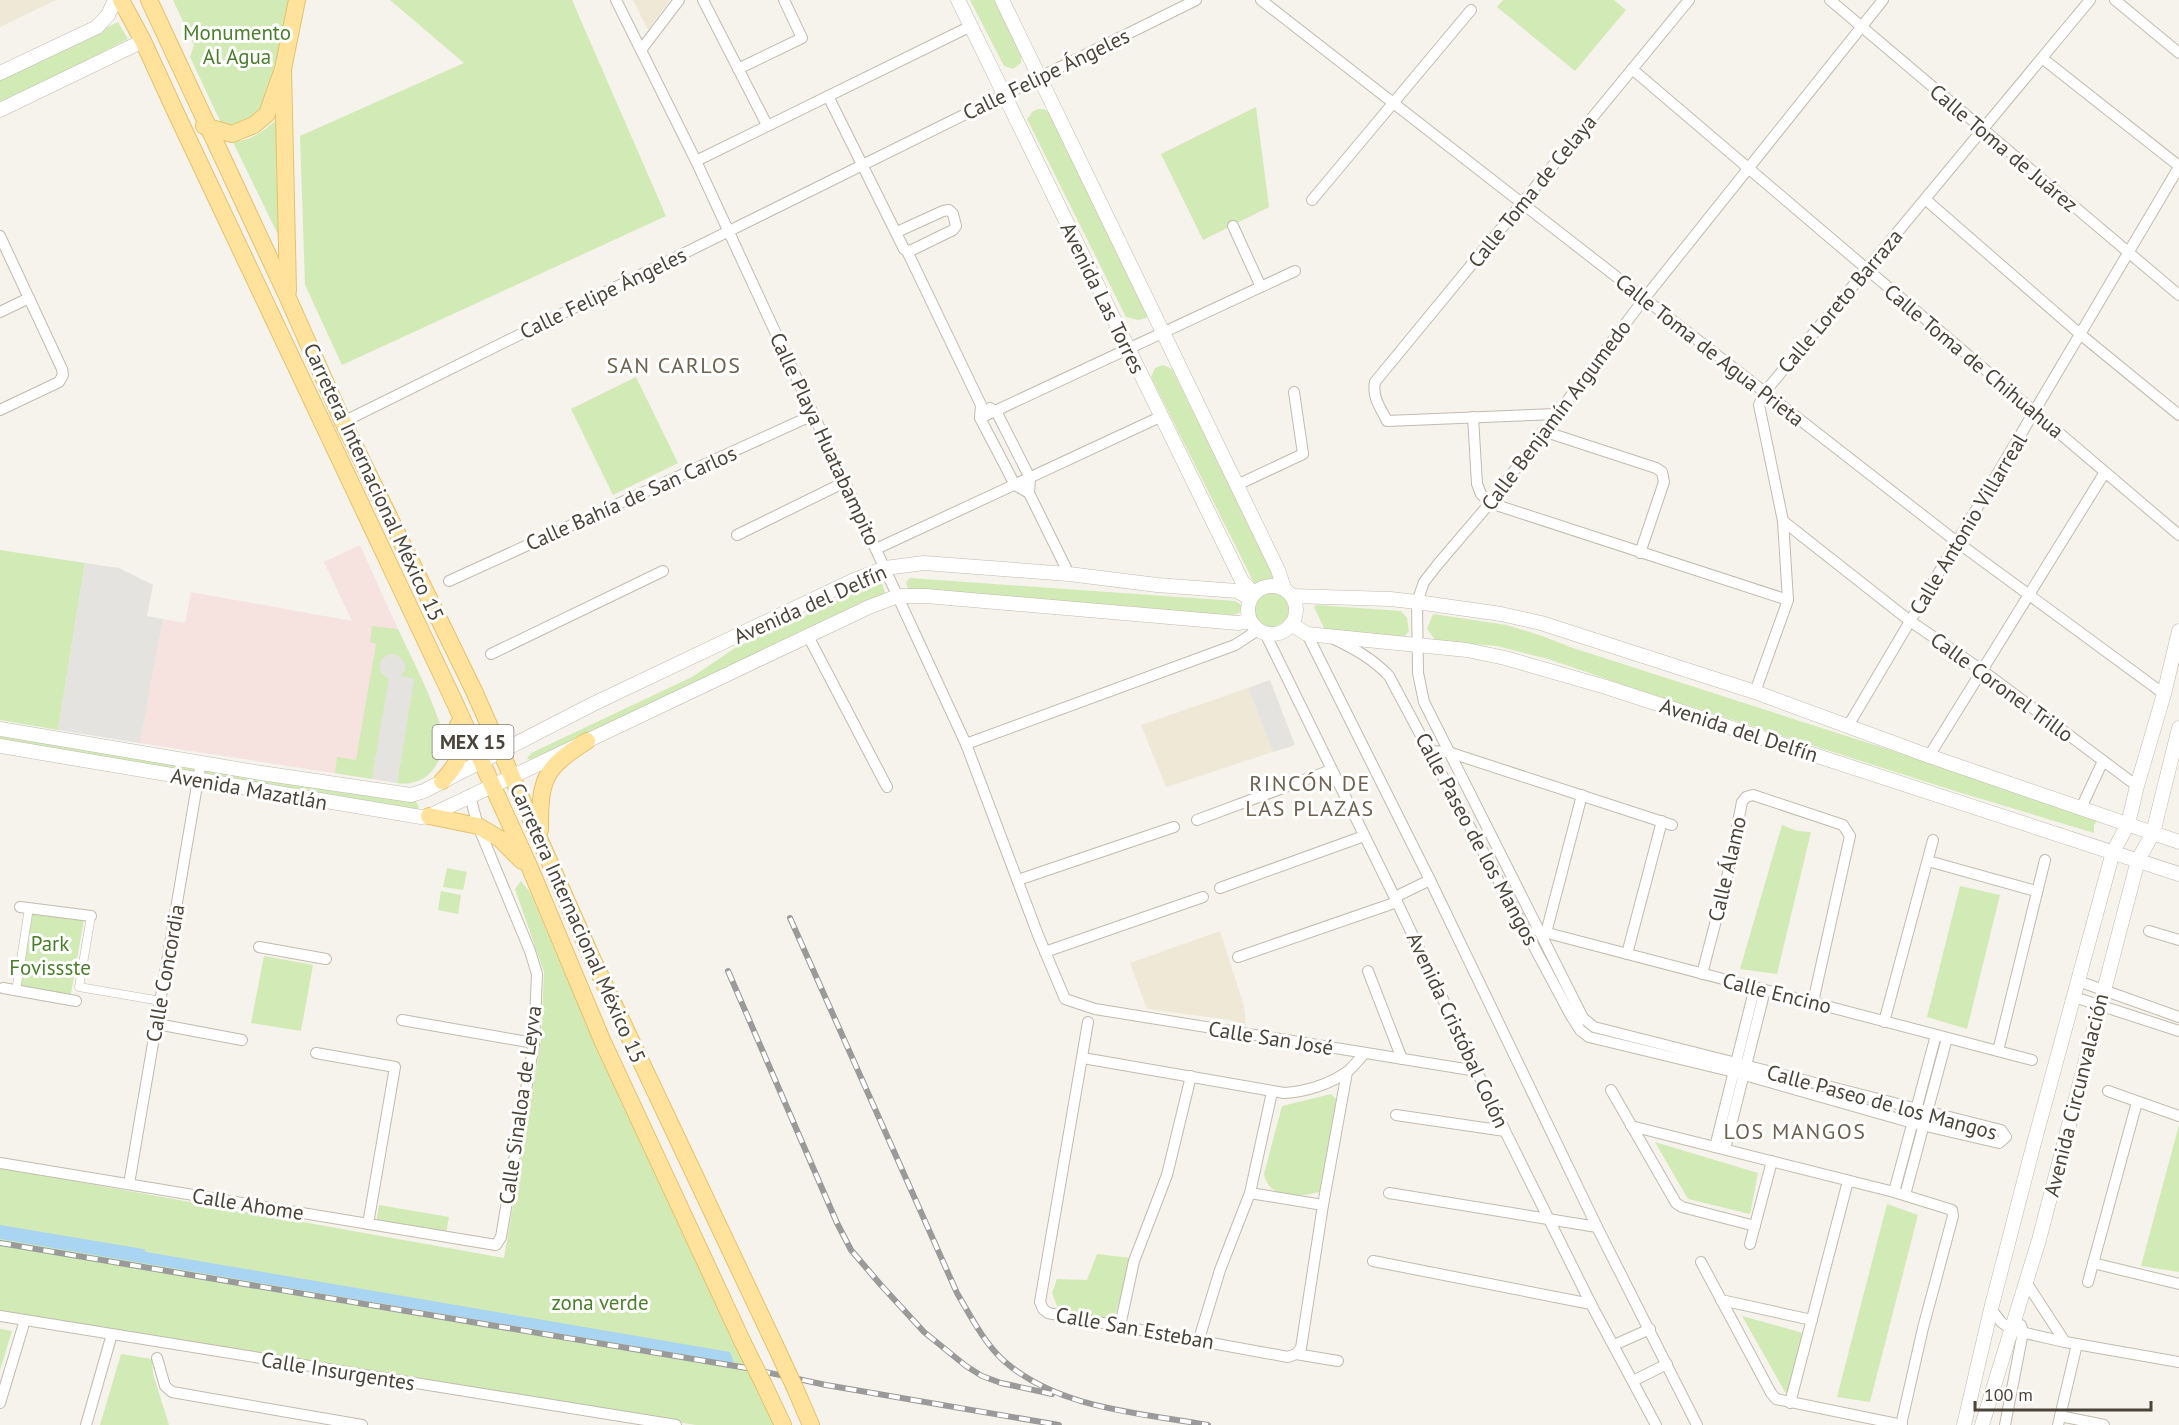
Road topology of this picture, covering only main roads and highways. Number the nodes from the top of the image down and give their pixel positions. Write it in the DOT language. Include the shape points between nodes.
graph roads {
  1 [pos="121,0"];
  2 [pos="149,0"];
  3 [pos="297,0"];
  4 [pos="283,69"];
  5 [pos="176,113"];
  6 [pos="208,127"];
  7 [pos="288,298"];
  8 [pos="454,701"];
  9 [pos="587,741"];
  10 [pos="442,781"];
  11 [pos="429,816"];
  12 [pos="540,837"];
  13 [pos="530,868"];
  14 [pos="783,1425"];
  15 [pos="811,1425"];
  1 -- 5 [label="main road, MEX 15"];
  2 -- 6 [label="main road, MEX 15"];
  3 -- 4 [label="main road"];
  4 -- 6 [label="main road" via="267,114 254,125 232,134"];
  4 -- 7 [label="main road"];
  5 -- 6 [label="main road"];
  5 -- 8 [label="main road, Carretera Internacional México 15 / MEX 15"];
  6 -- 7 [label="main road, Carretera Internacional México 15 / MEX 15"];
  7 -- 12 [label="main road, Carretera Internacional México 15 / MEX 15"];
  8 -- 10 [label="main road" via="462,747 455,768"];
  8 -- 13 [label="main road, Carretera Internacional México 15 / MEX 15"];
  9 -- 12 [label="main road" via="555,764 545,779 540,796"];
  11 -- 13 [label="main road" via="478,826 500,839"];
  12 -- 15 [label="main road, Carretera Internacional México 15 / MEX 15, bridge" via="591,956"];
  13 -- 14 [label="main road, Carretera Internacional México 15 / MEX 15, bridge" via="602,1040"];
}
